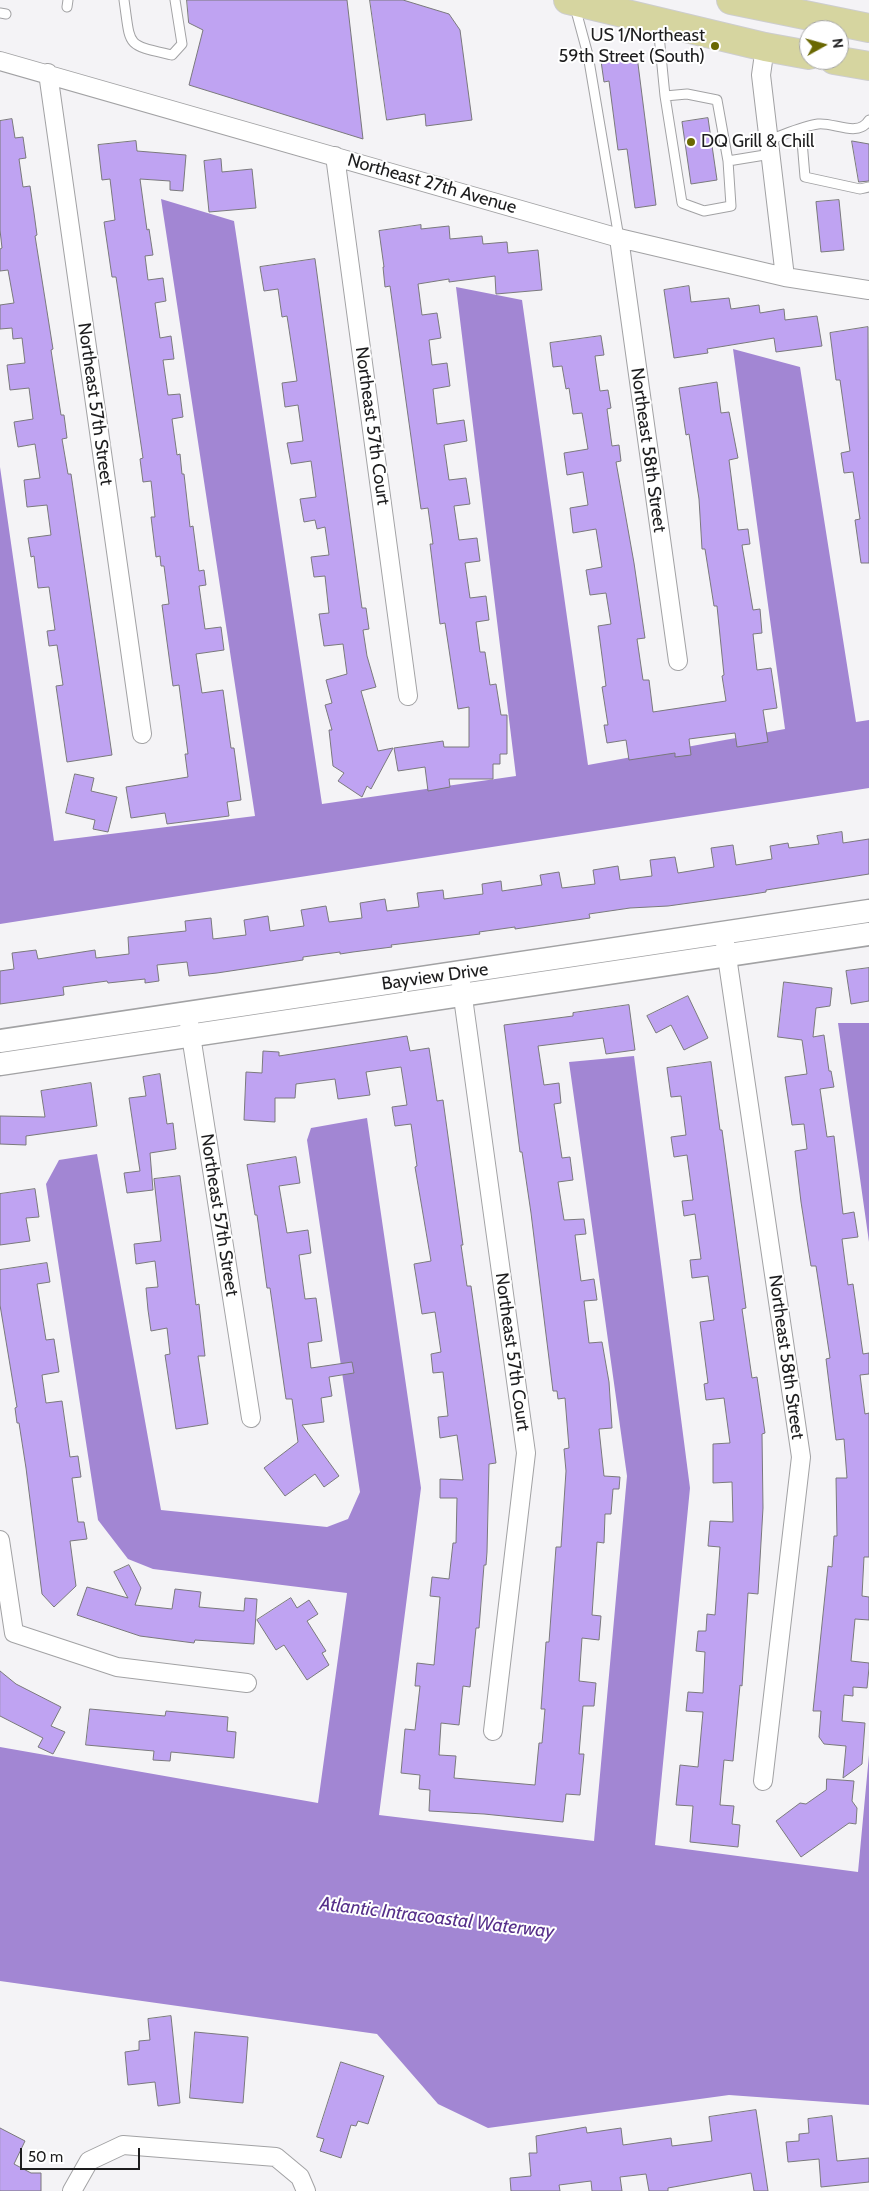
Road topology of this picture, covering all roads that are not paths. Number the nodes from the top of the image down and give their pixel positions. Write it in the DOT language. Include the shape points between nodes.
graph roads {
  1 [pos="124,0"];
  2 [pos="175,0"];
  3 [pos="636,0"];
  4 [pos="731,0"];
  5 [pos="571,1"];
  6 [pos="600,8"];
  7 [pos="830,20"];
  8 [pos="658,22"];
  9 [pos="849,24"];
  10 [pos="799,27"];
  11 [pos="869,28"];
  12 [pos="765,47"];
  13 [pos="799,53"];
  14 [pos="0,61"];
  15 [pos="849,64"];
  16 [pos="869,69"];
  17 [pos="48,73"];
  18 [pos="665,96"];
  19 [pos="869,120"];
  20 [pos="801,129"];
  21 [pos="770,147"];
  22 [pos="335,156"];
  23 [pos="728,161"];
  24 [pos="869,187"];
  25 [pos="619,238"];
  26 [pos="786,277"];
  27 [pos="869,290"];
  28 [pos="678,661"];
  29 [pos="408,696"];
  30 [pos="142,734"];
  31 [pos="866,911"];
  32 [pos="724,933"];
  33 [pos="868,934"];
  34 [pos="607,951"];
  35 [pos="727,956"];
  36 [pos="460,973"];
  37 [pos="610,973"];
  38 [pos="333,991"];
  39 [pos="463,996"];
  40 [pos="188,1012"];
  41 [pos="337,1014"];
  42 [pos="53,1032"];
  43 [pos="191,1035"];
  44 [pos="0,1041"];
  45 [pos="56,1055"];
  46 [pos="0,1064"];
  47 [pos="251,1418"];
  48 [pos="0,1540"];
  49 [pos="247,1682"];
  50 [pos="493,1731"];
  51 [pos="763,1781"];
  52 [pos="72,2191"];
  53 [pos="306,2191"];
  1 -- 2 [label="lane" via="129,38 136,46 172,55 182,44"];
  3 -- 6 [label="main road"];
  4 -- 7 [label="main road"];
  5 -- 6 [label="main road"];
  5 -- 25 [label="lane" via="588,55"];
  6 -- 8 [label="main road"];
  8 -- 12 [label="main road"];
  8 -- 18 [label="lane"];
  9 -- 11 [label="main road"];
  10 -- 12 [label="main road" via="775,36"];
  12 -- 13 [label="main road"];
  12 -- 21 [label="street" via="761,75"];
  14 -- 17 [label="street, Northeast 27th Avenue"];
  15 -- 16 [label="main road"];
  17 -- 22 [label="street, Northeast 27th Avenue"];
  17 -- 30 [label="street, Northeast 57th Street"];
  18 -- 23 [label="lane" via="687,94 717,100"];
  18 -- 23 [label="lane" via="682,203 704,212 731,206"];
  19 -- 20 [label="lane" via="859,128 818,124"];
  20 -- 21 [label="lane"];
  20 -- 24 [label="lane" via="806,178 860,189"];
  21 -- 23 [label="lane"];
  21 -- 26 [label="street"];
  22 -- 25 [label="street, Northeast 27th Avenue"];
  22 -- 29 [label="street, Northeast 57th Court"];
  25 -- 26 [label="street, Northeast 27th Avenue"];
  25 -- 28 [label="street, Northeast 58th Street"];
  26 -- 27 [label="street, Northeast 27th Avenue"];
  31 -- 32 [label="street, Bayview Drive"];
  31 -- 33 [label="street"];
  32 -- 34 [label="street, Bayview Drive"];
  32 -- 35 [label="street, Northeast 58th Street"];
  33 -- 35 [label="street, Bayview Drive"];
  34 -- 36 [label="street, Bayview Drive"];
  34 -- 37 [label="street"];
  35 -- 37 [label="street, Bayview Drive"];
  35 -- 51 [label="street, Northeast 58th Street" via="801,1457"];
  36 -- 38 [label="street, Bayview Drive"];
  36 -- 39 [label="street, Northeast 57th Court"];
  37 -- 39 [label="street, Bayview Drive"];
  38 -- 40 [label="street, Bayview Drive"];
  38 -- 41 [label="street"];
  39 -- 41 [label="street, Bayview Drive"];
  39 -- 50 [label="street, Northeast 57th Court" via="526,1453"];
  40 -- 42 [label="street, Bayview Drive"];
  40 -- 43 [label="street, Northeast 57th Street"];
  41 -- 43 [label="street, Bayview Drive"];
  42 -- 44 [label="street, Bayview Drive"];
  42 -- 45 [label="street"];
  43 -- 45 [label="street, Bayview Drive"];
  43 -- 47 [label="street, Northeast 57th Street"];
  45 -- 46 [label="street, Bayview Drive"];
  48 -- 49 [label="street" via="14,1633 117,1667"];
  52 -- 53 [label="street" via="89,2161 123,2145 276,2157 300,2177"];
}
